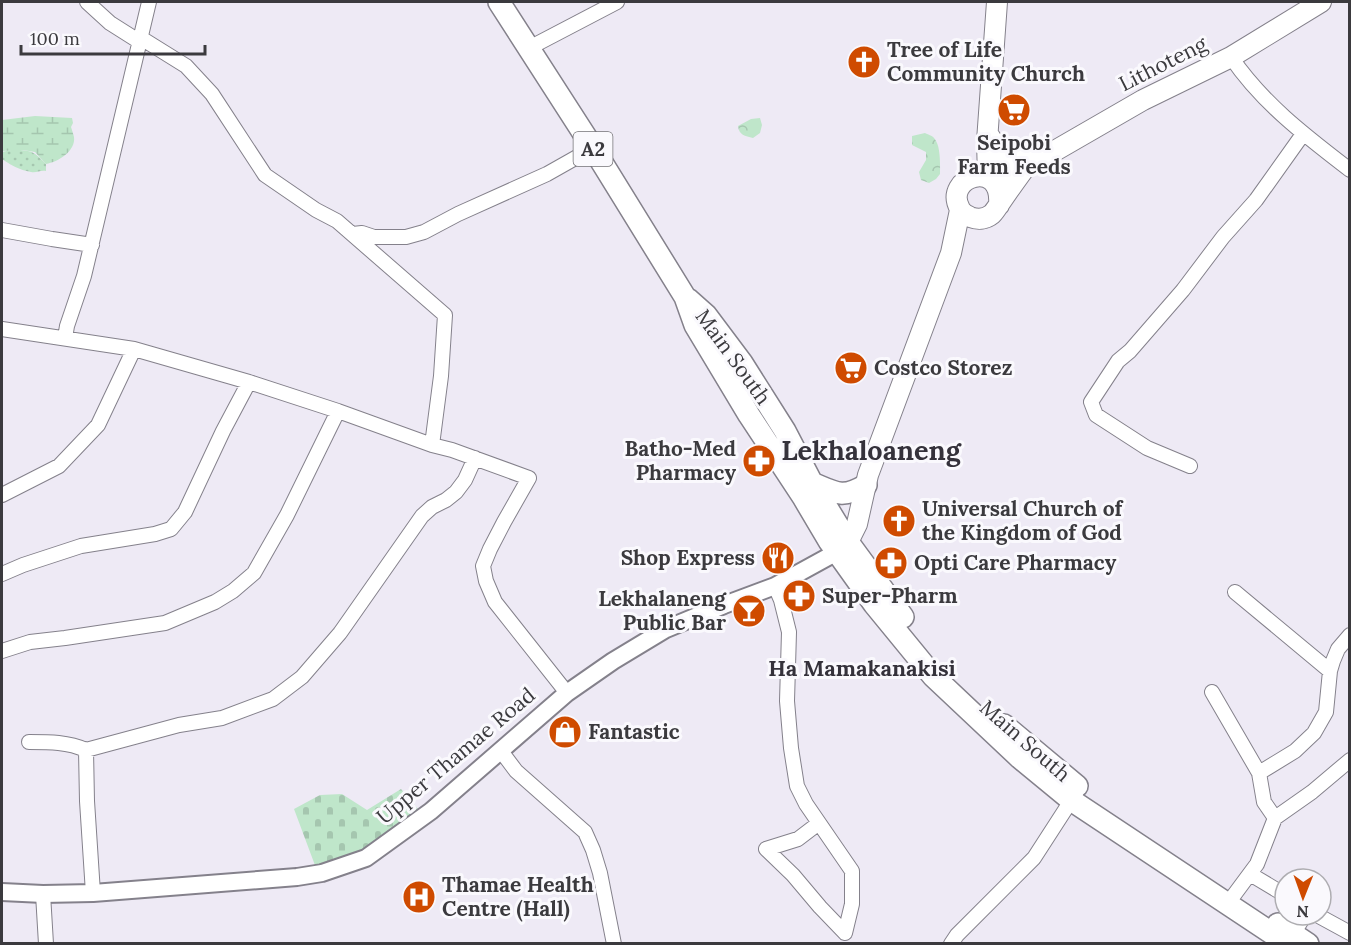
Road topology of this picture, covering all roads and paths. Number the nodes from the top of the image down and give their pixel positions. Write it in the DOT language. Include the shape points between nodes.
graph roads {
  1 [pos="87,2"];
  2 [pos="149,2"];
  3 [pos="499,2"];
  4 [pos="617,2"];
  5 [pos="997,2"];
  6 [pos="1321,2"];
  7 [pos="140,40"];
  8 [pos="529,48"];
  9 [pos="1231,57"];
  10 [pos="1303,134"];
  11 [pos="987,138"];
  12 [pos="593,148"];
  13 [pos="1032,163"];
  14 [pos="1350,170"];
  15 [pos="966,179"];
  16 [pos="991,179"];
  17 [pos="999,205"];
  18 [pos="960,210"];
  19 [pos="984,218"];
  20 [pos="2,230"];
  21 [pos="353,234"];
  22 [pos="92,245"];
  23 [pos="951,253"];
  24 [pos="685,297"];
  25 [pos="2,329"];
  26 [pos="65,338"];
  27 [pos="134,349"];
  28 [pos="249,382"];
  29 [pos="338,411"];
  30 [pos="432,445"];
  31 [pos="475,458"];
  32 [pos="1190,466"];
  33 [pos="812,483"];
  34 [pos="866,485"];
  35 [pos="2,495"];
  36 [pos="843,547"];
  37 [pos="2,574"];
  38 [pos="775,586"];
  39 [pos="1235,592"];
  40 [pos="1350,634"];
  41 [pos="2,651"];
  42 [pos="1330,672"];
  43 [pos="1212,692"];
  44 [pos="567,693"];
  45 [pos="29,742"];
  46 [pos="86,750"];
  47 [pos="501,751"];
  48 [pos="1350,760"];
  49 [pos="1259,772"];
  50 [pos="1075,794"];
  51 [pos="1275,818"];
  52 [pos="819,823"];
  53 [pos="1250,874"];
  54 [pos="1273,888"];
  55 [pos="2,892"];
  56 [pos="93,893"];
  57 [pos="43,894"];
  58 [pos="1234,895"];
  59 [pos="1333,924"];
  60 [pos="1350,933"];
  61 [pos="1297,940"];
  62 [pos="46,944"];
  63 [pos="614,944"];
  64 [pos="951,944"];
  1 -- 7 [label="street" via="123,33"];
  2 -- 7 [label="street"];
  3 -- 8 [label="main road, A2"];
  4 -- 8 [label="street"];
  5 -- 11 [label="main road"];
  6 -- 9 [label="main road, Lithoteng"];
  7 -- 21 [label="street" via="186,66 212,94 265,175"];
  7 -- 22 [label="street"];
  8 -- 12 [label="main road, A2"];
  9 -- 10 [label="street"];
  9 -- 13 [label="main road, Lithoteng" via="1143,100"];
  10 -- 14 [label="street"];
  10 -- 32 [label="street" via="1183,290 1118,361 1091,402 1096,415 1147,448"];
  11 -- 13 [label="main road" via="1009,157"];
  11 -- 15 [label="main road"];
  11 -- 16 [label="main road"];
  12 -- 21 [label="street" via="424,232 406,237"];
  12 -- 24 [label="main road, A2"];
  13 -- 16 [label="main road, Lithoteng"];
  13 -- 17 [label="main road"];
  15 -- 16 [label="main road" via="976,175"];
  15 -- 18 [label="main road" via="958,188"];
  16 -- 17 [label="main road" via="1000,193"];
  17 -- 19 [label="main road"];
  18 -- 19 [label="main road" via="975,219"];
  18 -- 23 [label="main road"];
  19 -- 23 [label="main road"];
  20 -- 22 [label="street"];
  21 -- 30 [label="street" via="445,315"];
  22 -- 26 [label="street"];
  23 -- 34 [label="main road"];
  24 -- 33 [label="main road, Main South / A2" via="706,315 742,363"];
  24 -- 36 [label="main road, Main South / A2" via="695,325 749,415 829,541"];
  25 -- 26 [label="street"];
  26 -- 27 [label="street"];
  27 -- 28 [label="street"];
  27 -- 35 [label="street" via="98,424 59,466"];
  28 -- 29 [label="street"];
  28 -- 37 [label="street" via="185,512 171,529 81,546"];
  29 -- 30 [label="street"];
  29 -- 41 [label="street" via="254,573 233,591 215,603 165,623 30,642"];
  30 -- 31 [label="street"];
  31 -- 44 [label="street" via="529,477 483,566 495,602"];
  31 -- 46 [label="street" via="456,492 422,516 340,633 302,677 273,699 222,718 179,725"];
  33 -- 34 [label="main road" via="844,495"];
  33 -- 36 [label="main road, Main South / A2"];
  34 -- 36 [label="main road" via="857,524"];
  36 -- 38 [label="street, Upper Thamae Road"];
  36 -- 50 [label="main road, Main South / A2" via="944,668"];
  38 -- 44 [label="street, Upper Thamae Road" via="666,629"];
  38 -- 52 [label="street" via="789,632 787,701 797,786"];
  39 -- 42 [label="street"];
  40 -- 42 [label="street" via="1338,649"];
  42 -- 49 [label="street" via="1326,712 1314,733 1295,751"];
  43 -- 49 [label="street"];
  44 -- 47 [label="street, Upper Thamae Road"];
  45 -- 46 [label="street" via="60,742"];
  46 -- 56 [label="street"];
  47 -- 56 [label="street, Upper Thamae Road" via="423,818 366,858 343,867 297,877"];
  47 -- 63 [label="street" via="516,771 585,832 600,873"];
  48 -- 51 [label="street"];
  49 -- 51 [label="street" via="1264,802"];
  50 -- 58 [label="main road, Main South / A2"];
  50 -- 61 [label="main road, Main South / A2"];
  50 -- 64 [label="street" via="1034,858"];
  51 -- 53 [label="street"];
  52 -- 52 [label="street" via="852,871 852,904 846,933 766,849 798,839"];
  53 -- 54 [label="street"];
  53 -- 58 [label="street"];
  55 -- 57 [label="street, Upper Thamae Road"];
  56 -- 57 [label="street, Upper Thamae Road"];
  57 -- 62 [label="street"];
  58 -- 61 [label="main road, Main South / A2"];
  59 -- 60 [label="street"];
}
